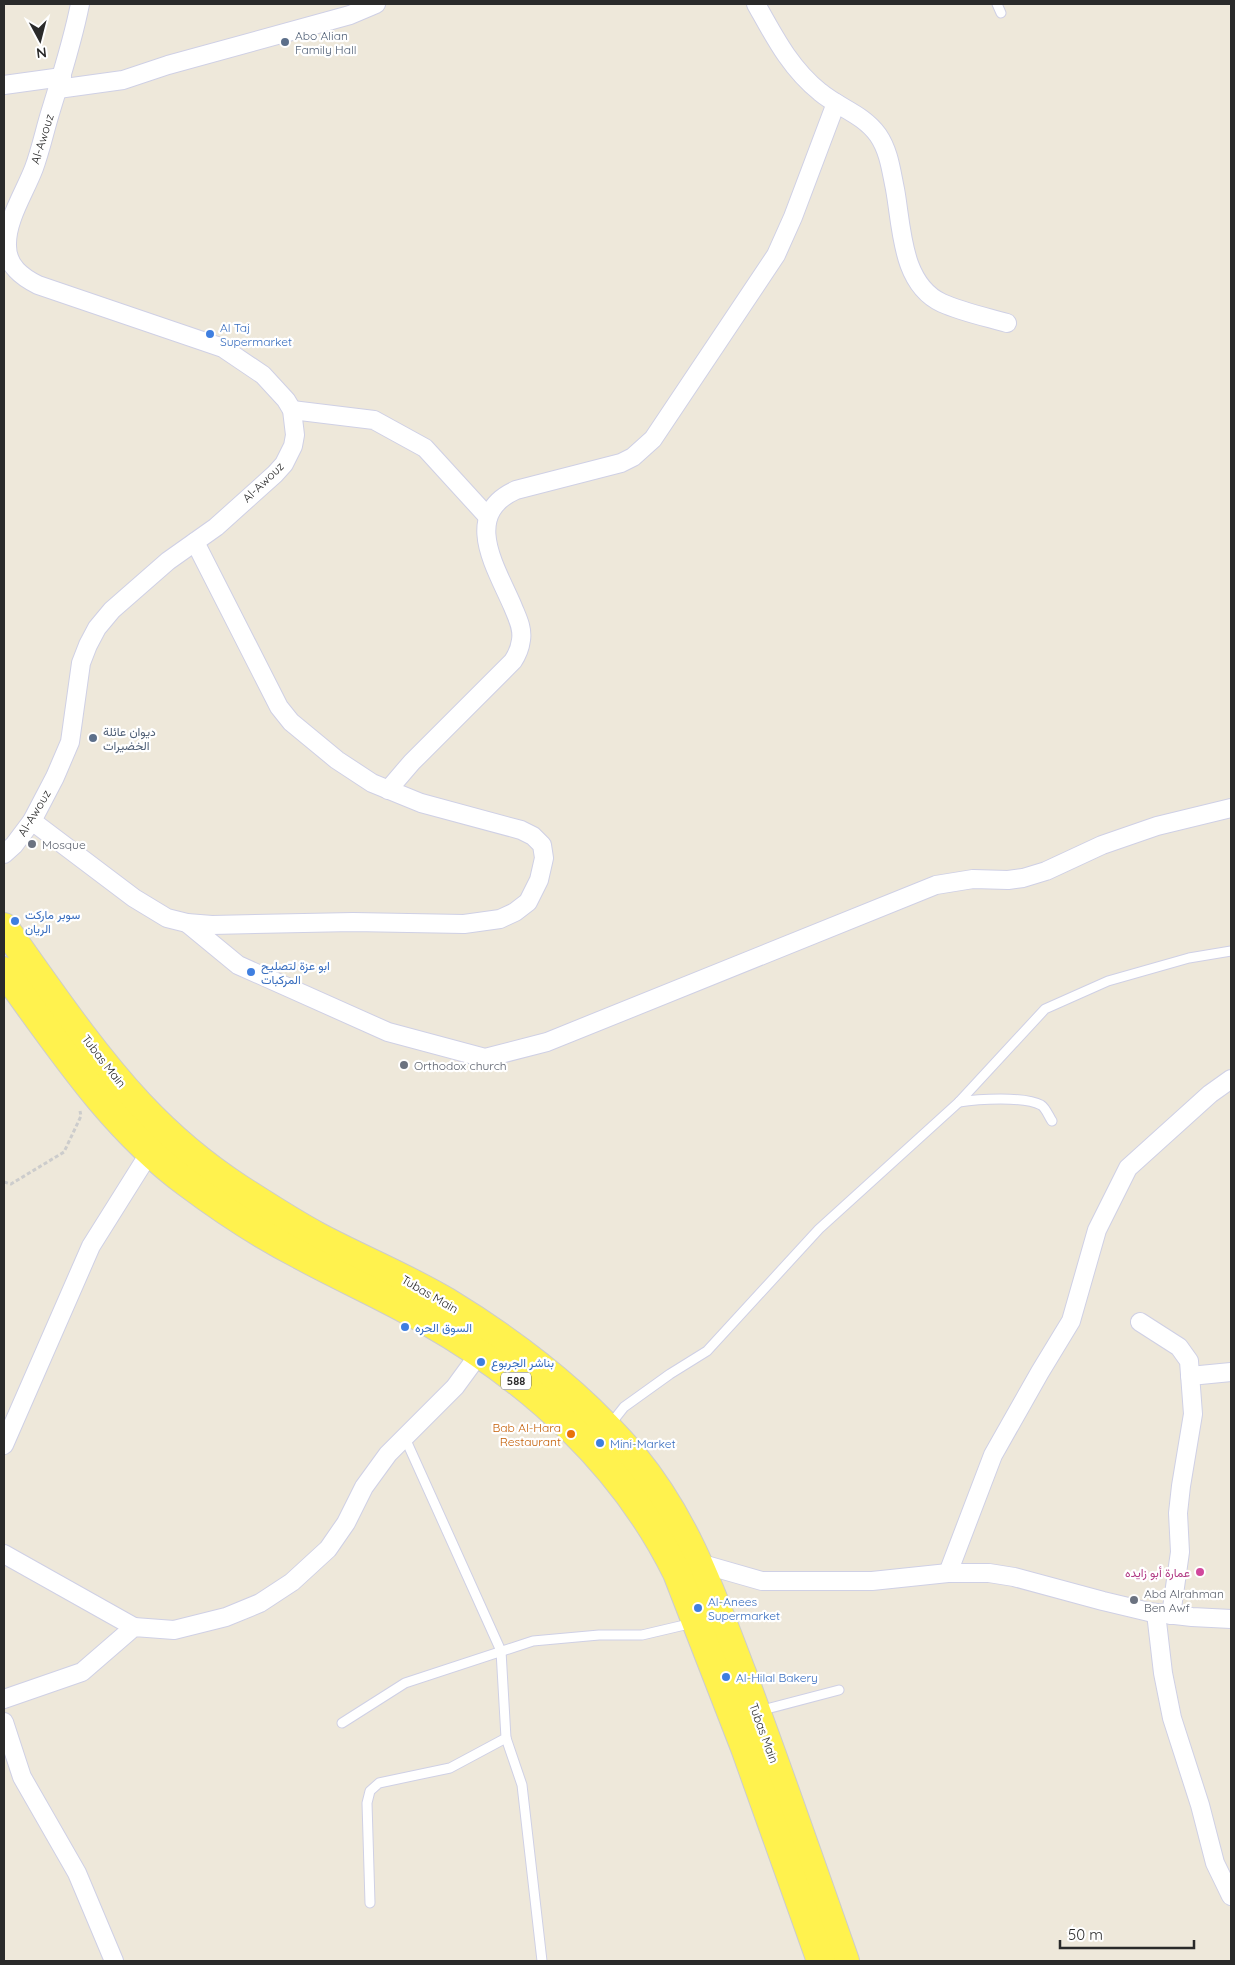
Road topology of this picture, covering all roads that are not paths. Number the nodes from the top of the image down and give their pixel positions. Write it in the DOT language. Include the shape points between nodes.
graph roads {
  1 [pos="80,4"];
  2 [pos="376,4"];
  3 [pos="756,4"];
  4 [pos="997,4"];
  5 [pos="1001,13"];
  6 [pos="60,83"];
  7 [pos="4,85"];
  8 [pos="836,103"];
  9 [pos="6,256"];
  10 [pos="1007,324"];
  11 [pos="292,410"];
  12 [pos="488,517"];
  13 [pos="195,542"];
  14 [pos="388,790"];
  15 [pos="1231,808"];
  16 [pos="32,820"];
  17 [pos="4,854"];
  18 [pos="187,923"];
  19 [pos="4,927"];
  20 [pos="1231,951"];
  21 [pos="4,971"];
  22 [pos="1231,1079"];
  23 [pos="958,1102"];
  24 [pos="1052,1121"];
  25 [pos="150,1152"];
  26 [pos="1140,1322"];
  27 [pos="487,1344"];
  28 [pos="1231,1372"];
  29 [pos="1190,1376"];
  30 [pos="608,1428"];
  31 [pos="405,1438"];
  32 [pos="4,1445"];
  33 [pos="4,1554"];
  34 [pos="688,1568"];
  35 [pos="948,1573"];
  36 [pos="1163,1614"];
  37 [pos="1231,1619"];
  38 [pos="698,1623"];
  39 [pos="134,1628"];
  40 [pos="501,1651"];
  41 [pos="839,1690"];
  42 [pos="4,1699"];
  43 [pos="756,1712"];
  44 [pos="4,1722"];
  45 [pos="342,1723"];
  46 [pos="506,1738"];
  47 [pos="1231,1896"];
  48 [pos="370,1903"];
  49 [pos="114,1961"];
  50 [pos="542,1961"];
  51 [pos="821,1961"];
  52 [pos="846,1961"];
  1 -- 6 [label="street, Al-Awouz" via="72,46"];
  2 -- 6 [label="street" via="350,16 123,80"];
  3 -- 8 [label="street" via="794,67"];
  4 -- 5 [label="lane"];
  6 -- 7 [label="street"];
  6 -- 9 [label="street, Al-Awouz" via="34,167 11,222"];
  8 -- 10 [label="street" via="872,127 885,147 909,267 916,279 941,302"];
  8 -- 12 [label="street" via="776,255 653,440 633,458 621,463 528,486 504,496"];
  9 -- 11 [label="street, Al-Awouz" via="19,275 32,282 223,348 263,375"];
  11 -- 12 [label="street" via="374,420 425,448"];
  11 -- 13 [label="street, Al-Awouz" via="295,436 284,464 216,527"];
  12 -- 14 [label="street" via="486,544 519,622 521,640 518,653 513,662"];
  13 -- 14 [label="street" via="284,715 336,760"];
  13 -- 16 [label="street, Al-Awouz" via="112,610 97,628 82,663 70,742"];
  14 -- 18 [label="street" via="533,836 542,845 544,858 539,880 528,902 500,919 464,924"];
  15 -- 18 [label="street" via="1157,826 1022,878 973,879 936,885 547,1042 485,1058 388,1032 238,964"];
  16 -- 17 [label="street, Al-Awouz" via="14,846"];
  16 -- 18 [label="street" via="134,898 166,918"];
  19 -- 27 [label="main road, Tubas Main / 588" via="104,1064 162,1128 240,1189 316,1235 446,1302"];
  20 -- 23 [label="lane" via="1189,958 1108,981 1045,1009"];
  21 -- 25 [label="main road, Tubas Main / 588" via="87,1083 120,1123"];
  22 -- 35 [label="street" via="1128,1168 1097,1230 1071,1321 993,1456"];
  23 -- 24 [label="lane" via="979,1099 1027,1101 1042,1106"];
  23 -- 30 [label="lane" via="819,1229 707,1351 624,1407"];
  25 -- 27 [label="main road, Tubas Main / 588" via="223,1209 299,1255 429,1322"];
  25 -- 32 [label="street" via="91,1246"];
  26 -- 29 [label="street" via="1179,1347 1189,1361"];
  27 -- 30 [label="main road, Tubas Main / 588" via="554,1377"];
  27 -- 31 [label="street" via="455,1387"];
  27 -- 34 [label="main road, Tubas Main / 588" via="536,1397 590,1447 642,1511 665,1549"];
  28 -- 29 [label="street"];
  29 -- 36 [label="street" via="1193,1414 1178,1513 1180,1552"];
  30 -- 34 [label="main road, Tubas Main / 588" via="660,1492 683,1529"];
  31 -- 39 [label="street" via="388,1454 364,1487 346,1523 328,1549 292,1582 260,1602 226,1617 174,1630"];
  31 -- 40 [label="lane"];
  33 -- 39 [label="street"];
  34 -- 35 [label="street" via="762,1581 872,1581"];
  34 -- 38 [label="main road, Tubas Main / 588"];
  34 -- 43 [label="main road, Tubas Main / 588"];
  35 -- 36 [label="street" via="1006,1575"];
  36 -- 37 [label="street"];
  36 -- 47 [label="street" via="1163,1673 1172,1718 1215,1863"];
  38 -- 40 [label="lane" via="642,1635 533,1641"];
  38 -- 51 [label="main road, Tubas Main / 588"];
  39 -- 42 [label="street" via="82,1672"];
  40 -- 45 [label="lane" via="405,1683"];
  40 -- 46 [label="lane"];
  41 -- 43 [label="lane"];
  43 -- 52 [label="main road, Tubas Main / 588"];
  44 -- 49 [label="street" via="22,1778 77,1872"];
  46 -- 48 [label="lane" via="450,1768 379,1784 370,1791 367,1803"];
  46 -- 50 [label="lane" via="522,1785"];
}
